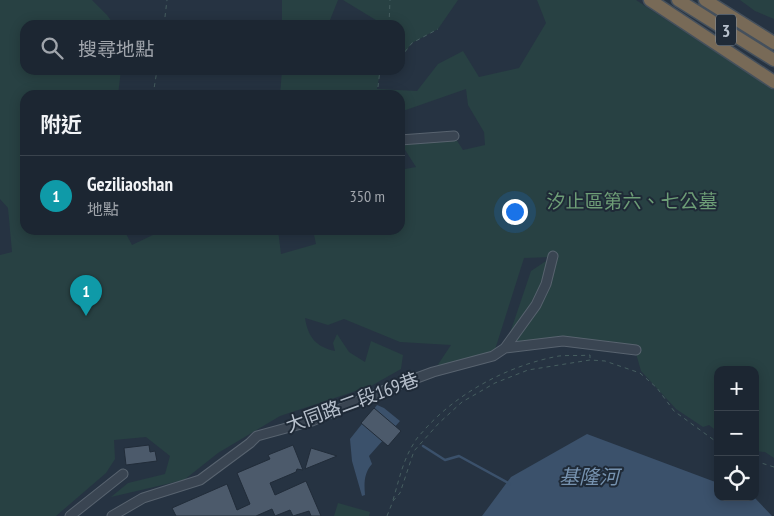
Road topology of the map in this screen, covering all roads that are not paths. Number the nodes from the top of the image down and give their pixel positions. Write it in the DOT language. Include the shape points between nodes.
graph roads {
  1 [pos="650,0"];
  2 [pos="678,0"];
  3 [pos="705,0"];
  4 [pos="774,43"];
  5 [pos="774,60"];
  6 [pos="774,82"];
  7 [pos="454,136"];
  8 [pos="405,140"];
  9 [pos="553,256"];
  10 [pos="506,348"];
  11 [pos="636,350"];
  12 [pos="123,474"];
  13 [pos="70,516"];
  14 [pos="112,516"];
  1 -- 6 [label="highway"];
  2 -- 5 [label="highway, 3"];
  3 -- 4 [label="highway, 3"];
  7 -- 8 [label="lane"];
  9 -- 10 [label="lane, 大同路二段169巷" via="546,284 536,305"];
  10 -- 11 [label="lane" via="563,341"];
  10 -- 14 [label="lane, 大同路二段169巷" via="493,356 433,372 312,420 257,436 200,480 143,498"];
  12 -- 13 [label="lane"];
}
